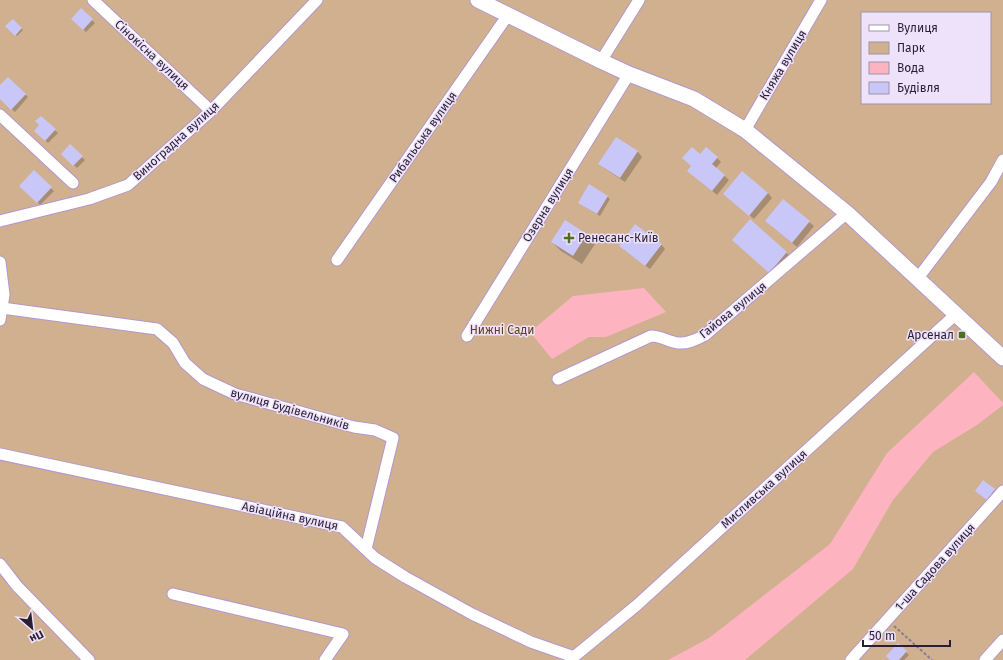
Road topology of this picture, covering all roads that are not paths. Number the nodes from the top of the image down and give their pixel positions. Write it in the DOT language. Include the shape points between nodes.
graph roads {
  1 [pos="93,0"];
  2 [pos="317,0"];
  3 [pos="478,0"];
  4 [pos="639,0"];
  5 [pos="821,0"];
  6 [pos="508,14"];
  7 [pos="601,61"];
  8 [pos="629,74"];
  9 [pos="211,110"];
  10 [pos="0,115"];
  11 [pos="745,130"];
  12 [pos="1003,160"];
  13 [pos="73,183"];
  14 [pos="847,214"];
  15 [pos="0,221"];
  16 [pos="337,260"];
  17 [pos="0,262"];
  18 [pos="918,278"];
  19 [pos="2,296"];
  20 [pos="2,308"];
  21 [pos="955,315"];
  22 [pos="0,320"];
  23 [pos="467,336"];
  24 [pos="1003,358"];
  25 [pos="558,379"];
  26 [pos="0,454"];
  27 [pos="1003,491"];
  28 [pos="366,549"];
  29 [pos="0,564"];
  30 [pos="173,594"];
  31 [pos="1003,640"];
  32 [pos="572,658"];
  33 [pos="89,660"];
  34 [pos="325,660"];
  35 [pos="851,660"];
  36 [pos="985,660"];
  1 -- 9 [label="street, Сінокісна вулиця"];
  2 -- 9 [label="street, Виноградна вулиця"];
  3 -- 6 [label="street"];
  4 -- 7 [label="street"];
  5 -- 11 [label="street, Княжа вулиця"];
  6 -- 7 [label="street"];
  6 -- 16 [label="street, Рибальська вулиця"];
  7 -- 8 [label="street"];
  8 -- 11 [label="street" via="694,99"];
  8 -- 23 [label="street, Озерна вулиця"];
  9 -- 15 [label="street, Виноградна вулиця" via="128,185 89,199"];
  10 -- 13 [label="street"];
  11 -- 14 [label="street"];
  12 -- 18 [label="street" via="991,182"];
  14 -- 18 [label="street"];
  14 -- 25 [label="street, Гайова вулиця" via="705,335 689,342 678,343 651,336"];
  17 -- 19 [label="street"];
  18 -- 21 [label="street"];
  19 -- 20 [label="street"];
  20 -- 22 [label="street"];
  20 -- 28 [label="street, вулиця Будівельників" via="157,329 173,343 185,363 203,379 228,391 354,427 375,430 393,438"];
  21 -- 24 [label="street"];
  21 -- 32 [label="street, Мисливська вулиця" via="637,605"];
  26 -- 28 [label="street, Авіаційна вулиця" via="342,527"];
  27 -- 35 [label="street, 1-ша Садова вулиця"];
  28 -- 32 [label="street, Авіаційна вулиця" via="375,558 405,577 472,614"];
  29 -- 33 [label="street" via="17,586"];
  30 -- 34 [label="street" via="343,634"];
  31 -- 36 [label="street"];
}
